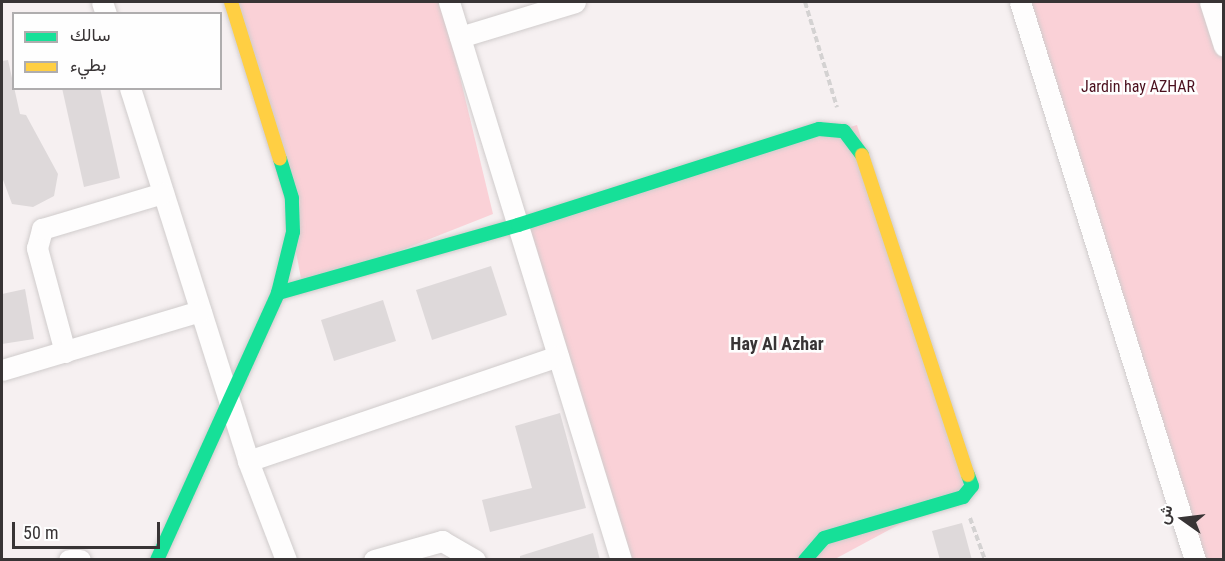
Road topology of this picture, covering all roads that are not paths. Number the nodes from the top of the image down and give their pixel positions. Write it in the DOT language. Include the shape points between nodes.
graph roads {
  1 [pos="231,2"];
  2 [pos="449,2"];
  3 [pos="575,2"];
  4 [pos="1020,2"];
  5 [pos="1210,2"];
  6 [pos="460,37"];
  7 [pos="1224,46"];
  8 [pos="131,90"];
  9 [pos="163,193"];
  10 [pos="518,225"];
  11 [pos="278,293"];
  12 [pos="200,311"];
  13 [pos="65,352"];
  14 [pos="558,356"];
  15 [pos="2,370"];
  16 [pos="229,401"];
  17 [pos="248,461"];
  18 [pos="69,560"];
  19 [pos="80,560"];
  20 [pos="157,560"];
  21 [pos="286,560"];
  22 [pos="374,560"];
  23 [pos="475,560"];
  24 [pos="621,560"];
  25 [pos="805,560"];
  26 [pos="1196,560"];
  1 -- 11 [label="street" via="292,198 293,232"];
  2 -- 6 [label="street"];
  3 -- 6 [label="street"];
  4 -- 26 [label="street"];
  5 -- 7 [label="street"];
  6 -- 10 [label="street"];
  8 -- 9 [label="street"];
  9 -- 12 [label="street"];
  9 -- 13 [label="street" via="42,229 37,248"];
  10 -- 11 [label="street"];
  10 -- 14 [label="street"];
  10 -- 25 [label="street" via="819,129 844,131 866,159 971,478 963,497 825,538"];
  11 -- 16 [label="street"];
  12 -- 13 [label="street"];
  12 -- 16 [label="street"];
  13 -- 15 [label="street"];
  14 -- 17 [label="street"];
  14 -- 24 [label="street"];
  16 -- 17 [label="street"];
  16 -- 20 [label="street"];
  17 -- 21 [label="street"];
  18 -- 19 [label="street"];
  22 -- 23 [label="street" via="442,541"];
}
